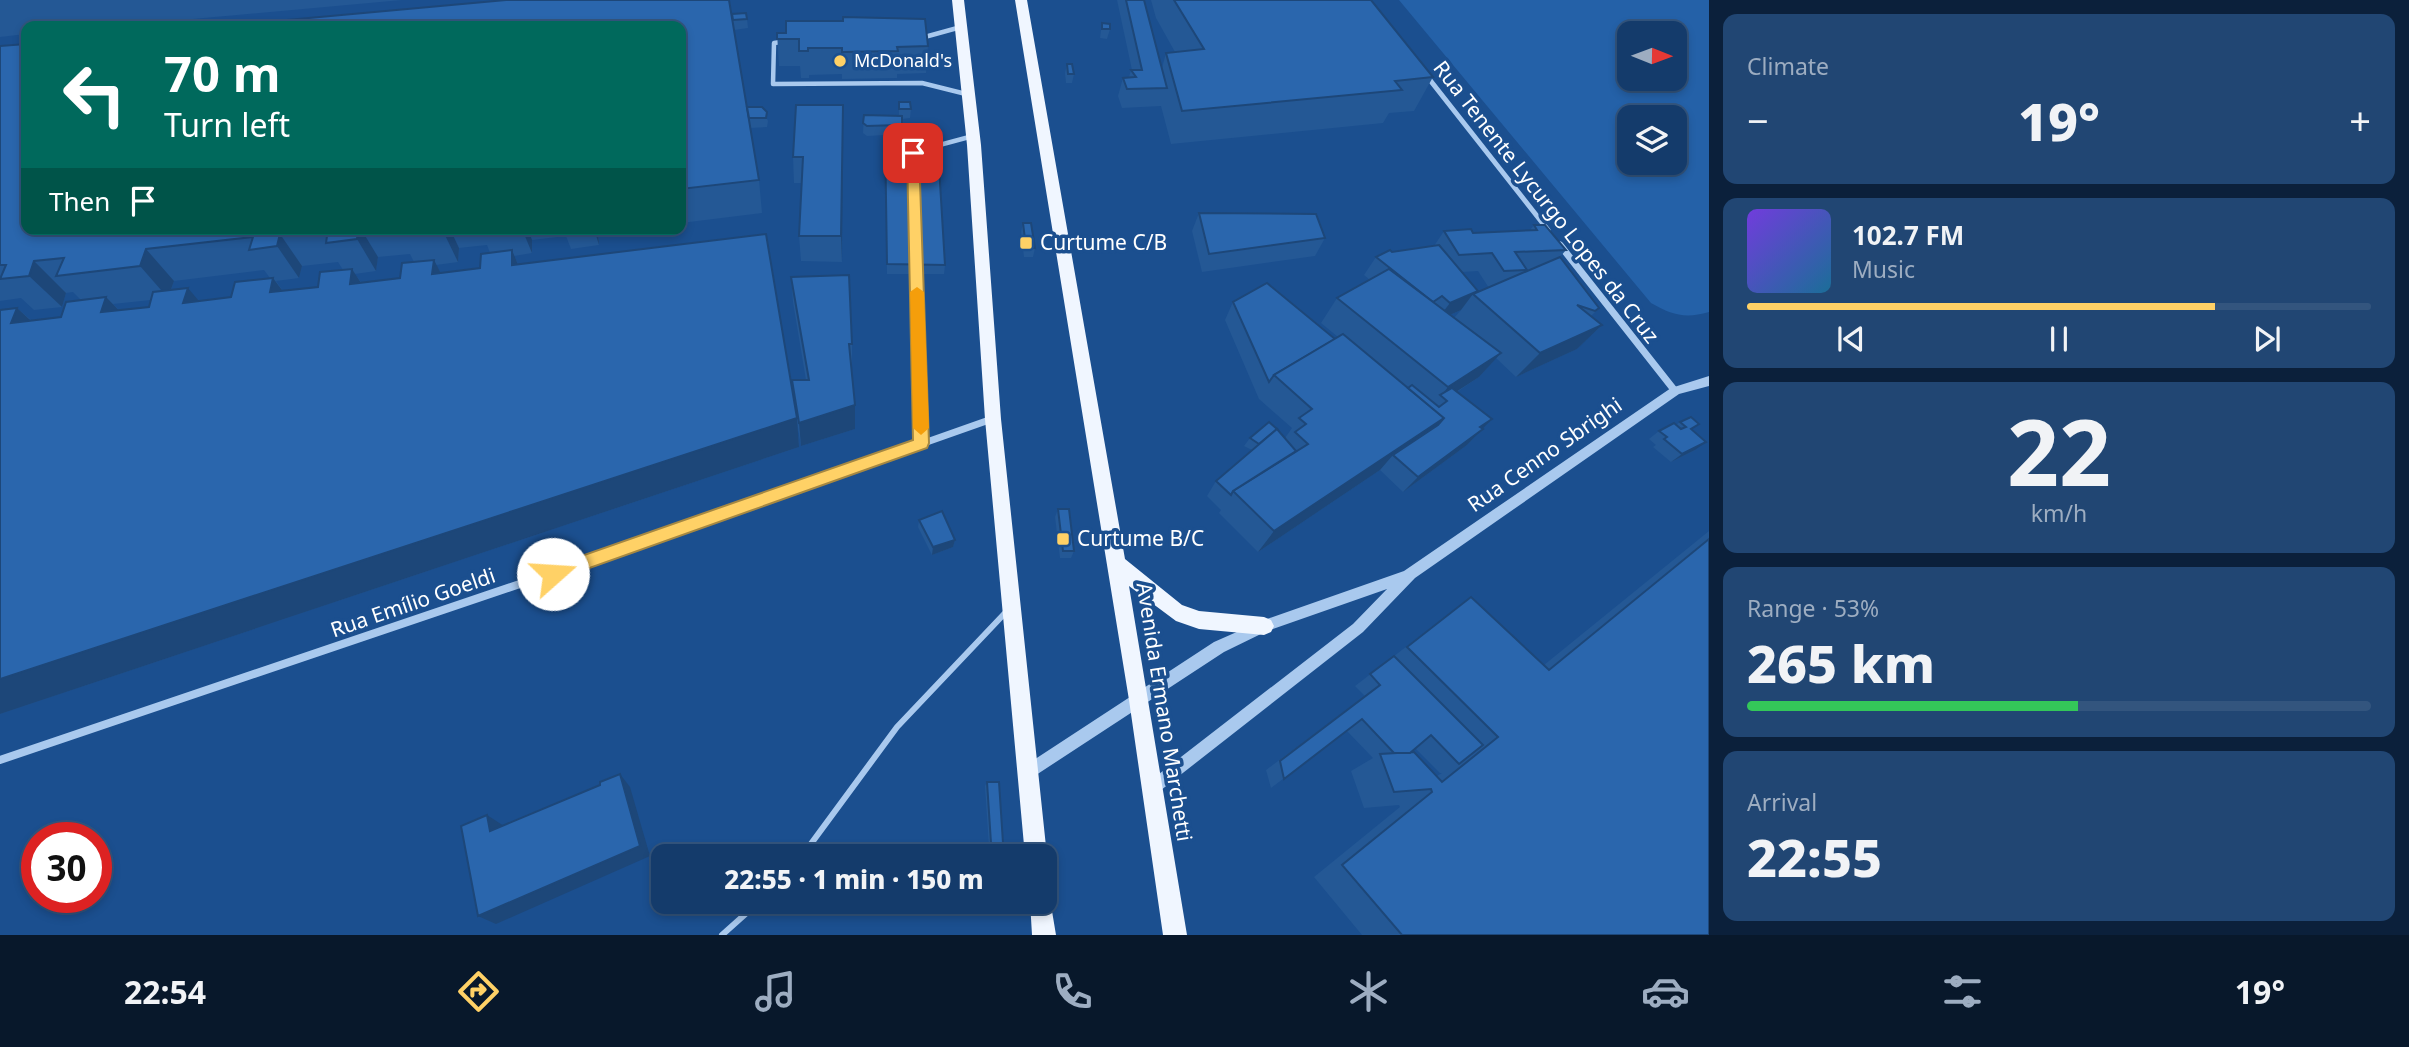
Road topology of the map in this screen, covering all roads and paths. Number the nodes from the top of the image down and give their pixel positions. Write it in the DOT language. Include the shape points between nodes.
graph roads {
  1 [pos="958,0"];
  2 [pos="1021,0"];
  3 [pos="961,27"];
  4 [pos="918,39"];
  5 [pos="786,42"];
  6 [pos="1418,65"];
  7 [pos="969,95"];
  8 [pos="973,136"];
  9 [pos="926,149"];
  10 [pos="916,262"];
  11 [pos="1709,381"];
  12 [pos="1675,391"];
  13 [pos="993,419"];
  14 [pos="921,443"];
  15 [pos="1115,564"];
  16 [pos="1410,574"];
  17 [pos="1013,605"];
  18 [pos="1264,626"];
  19 [pos="1139,700"];
  20 [pos="0,760"];
  21 [pos="1028,772"];
  22 [pos="1151,789"];
  23 [pos="811,844"];
  24 [pos="1035,844"];
  25 [pos="745,914"];
  26 [pos="1042,914"];
  27 [pos="722,935"];
  28 [pos="1044,935"];
  29 [pos="1175,935"];
  1 -- 3 [label="main road"];
  2 -- 15 [label="main road, Avenida Ermano Marchetti"];
  3 -- 4 [label="lane"];
  3 -- 7 [label="main road"];
  5 -- 7 [label="lane" via="774,43 773,84 922,83"];
  6 -- 12 [label="street, Rua Tenente Lycurgo Lopes da Cruz"];
  7 -- 8 [label="main road"];
  8 -- 9 [label="lane"];
  8 -- 13 [label="main road"];
  10 -- 14 [label="lane"];
  11 -- 12 [label="street, Rua Cenno Sbrighi"];
  12 -- 16 [label="street, Rua Cenno Sbrighi"];
  13 -- 14 [label="street, Rua Emílio Goeldi"];
  13 -- 17 [label="main road"];
  14 -- 20 [label="street, Rua Emílio Goeldi" via="526,583"];
  15 -- 18 [label="main road" via="1176,612 1199,620"];
  15 -- 19 [label="main road, Avenida Ermano Marchetti"];
  16 -- 18 [label="street, Rua Cenno Sbrighi"];
  16 -- 22 [label="street, Rua Cenno Sbrighi" via="1358,628"];
  17 -- 21 [label="main road"];
  17 -- 23 [label="lane" via="897,727"];
  18 -- 19 [label="street, Rua Cenno Sbrighi" via="1187,666"];
  19 -- 21 [label="street, Rua Cenno Sbrighi"];
  19 -- 22 [label="main road, Avenida Ermano Marchetti"];
  21 -- 24 [label="main road"];
  22 -- 29 [label="main road, Avenida Ermano Marchetti"];
  25 -- 27 [label="lane"];
  26 -- 28 [label="main road"];
}
